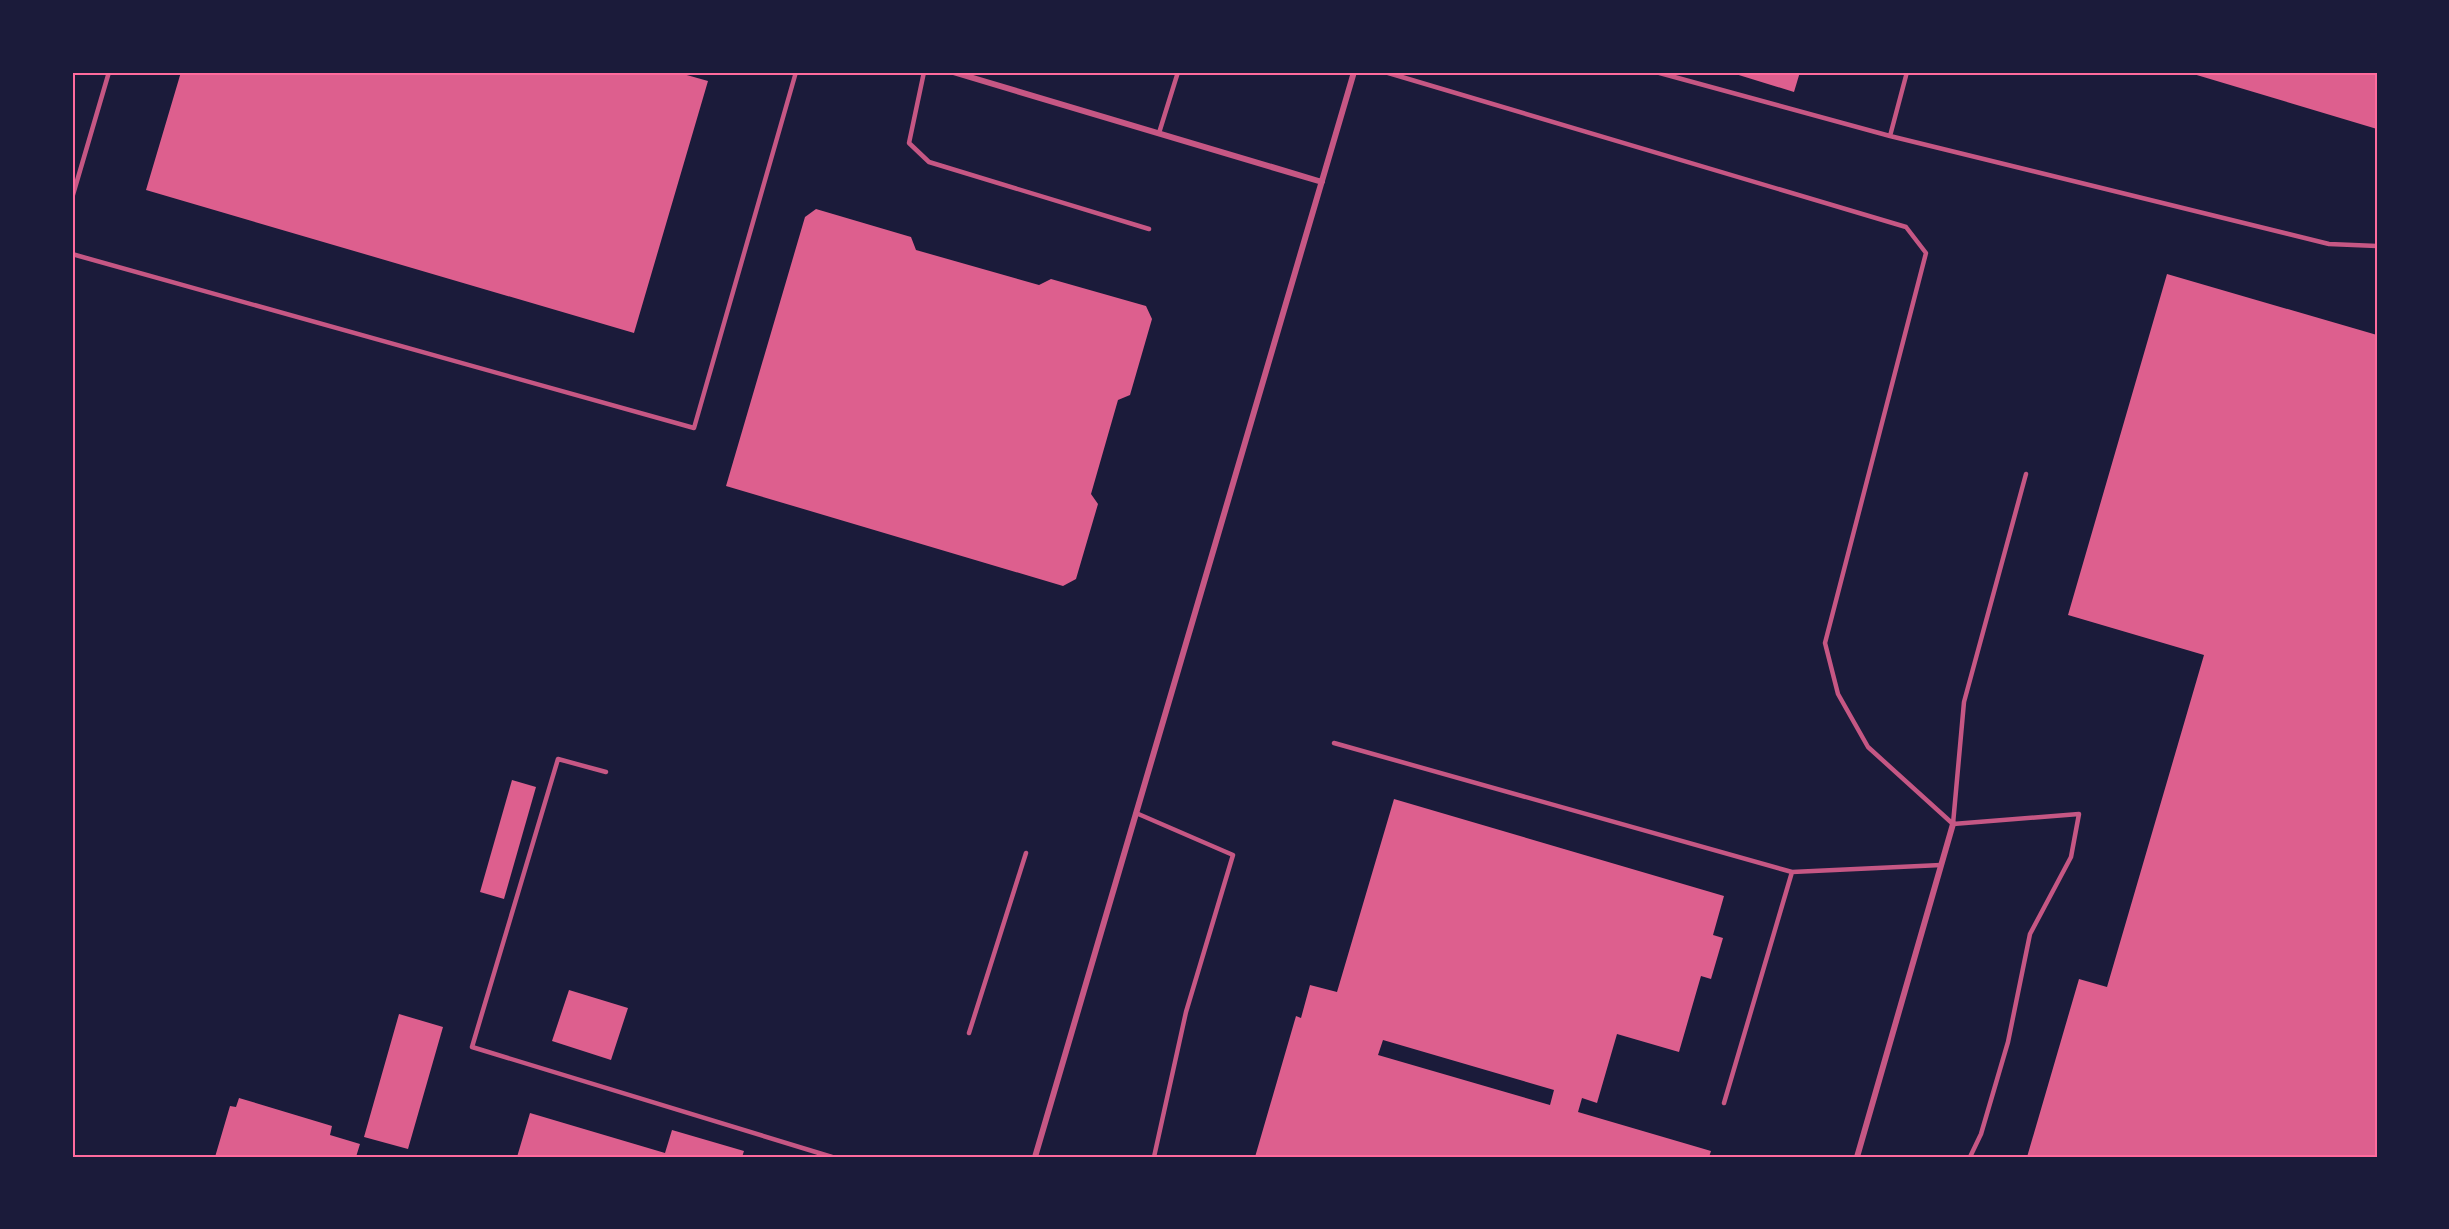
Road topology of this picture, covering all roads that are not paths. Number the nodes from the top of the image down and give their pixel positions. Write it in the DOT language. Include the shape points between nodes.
graph roads {
  1 [pos="109,72"];
  2 [pos="796,72"];
  3 [pos="924,72"];
  4 [pos="953,72"];
  5 [pos="1178,72"];
  6 [pos="1353,72"];
  7 [pos="1385,72"];
  8 [pos="1656,72"];
  9 [pos="1907,72"];
  10 [pos="1159,133"];
  11 [pos="1890,136"];
  12 [pos="1322,182"];
  13 [pos="72,198"];
  14 [pos="1149,229"];
  15 [pos="2377,246"];
  16 [pos="72,254"];
  17 [pos="2026,474"];
  18 [pos="1334,743"];
  19 [pos="606,772"];
  20 [pos="1136,813"];
  21 [pos="1953,824"];
  22 [pos="1026,853"];
  23 [pos="1941,865"];
  24 [pos="1792,872"];
  25 [pos="969,1033"];
  26 [pos="1724,1103"];
  27 [pos="832,1157"];
  28 [pos="1035,1157"];
  29 [pos="1154,1157"];
  30 [pos="1857,1157"];
  31 [pos="1970,1157"];
  1 -- 13 [label="lane"];
  2 -- 16 [label="lane" via="694,428"];
  3 -- 14 [label="lane" via="909,143 929,162"];
  4 -- 10 [label="street"];
  5 -- 10 [label="lane"];
  6 -- 12 [label="street"];
  7 -- 21 [label="lane" via="1906,227 1926,253 1824,643 1838,694 1868,747"];
  8 -- 11 [label="lane"];
  9 -- 11 [label="lane"];
  10 -- 12 [label="street"];
  11 -- 15 [label="lane" via="2329,244"];
  12 -- 20 [label="street"];
  17 -- 21 [label="lane" via="1964,702"];
  18 -- 24 [label="lane"];
  19 -- 27 [label="lane" via="558,759 472,1047"];
  20 -- 28 [label="street"];
  20 -- 29 [label="lane" via="1233,855 1186,1012"];
  21 -- 23 [label="street"];
  21 -- 31 [label="lane" via="2079,814 2071,857 2030,934 2008,1042 1981,1134"];
  22 -- 25 [label="lane"];
  23 -- 24 [label="lane"];
  23 -- 30 [label="street"];
  24 -- 26 [label="lane"];
}
